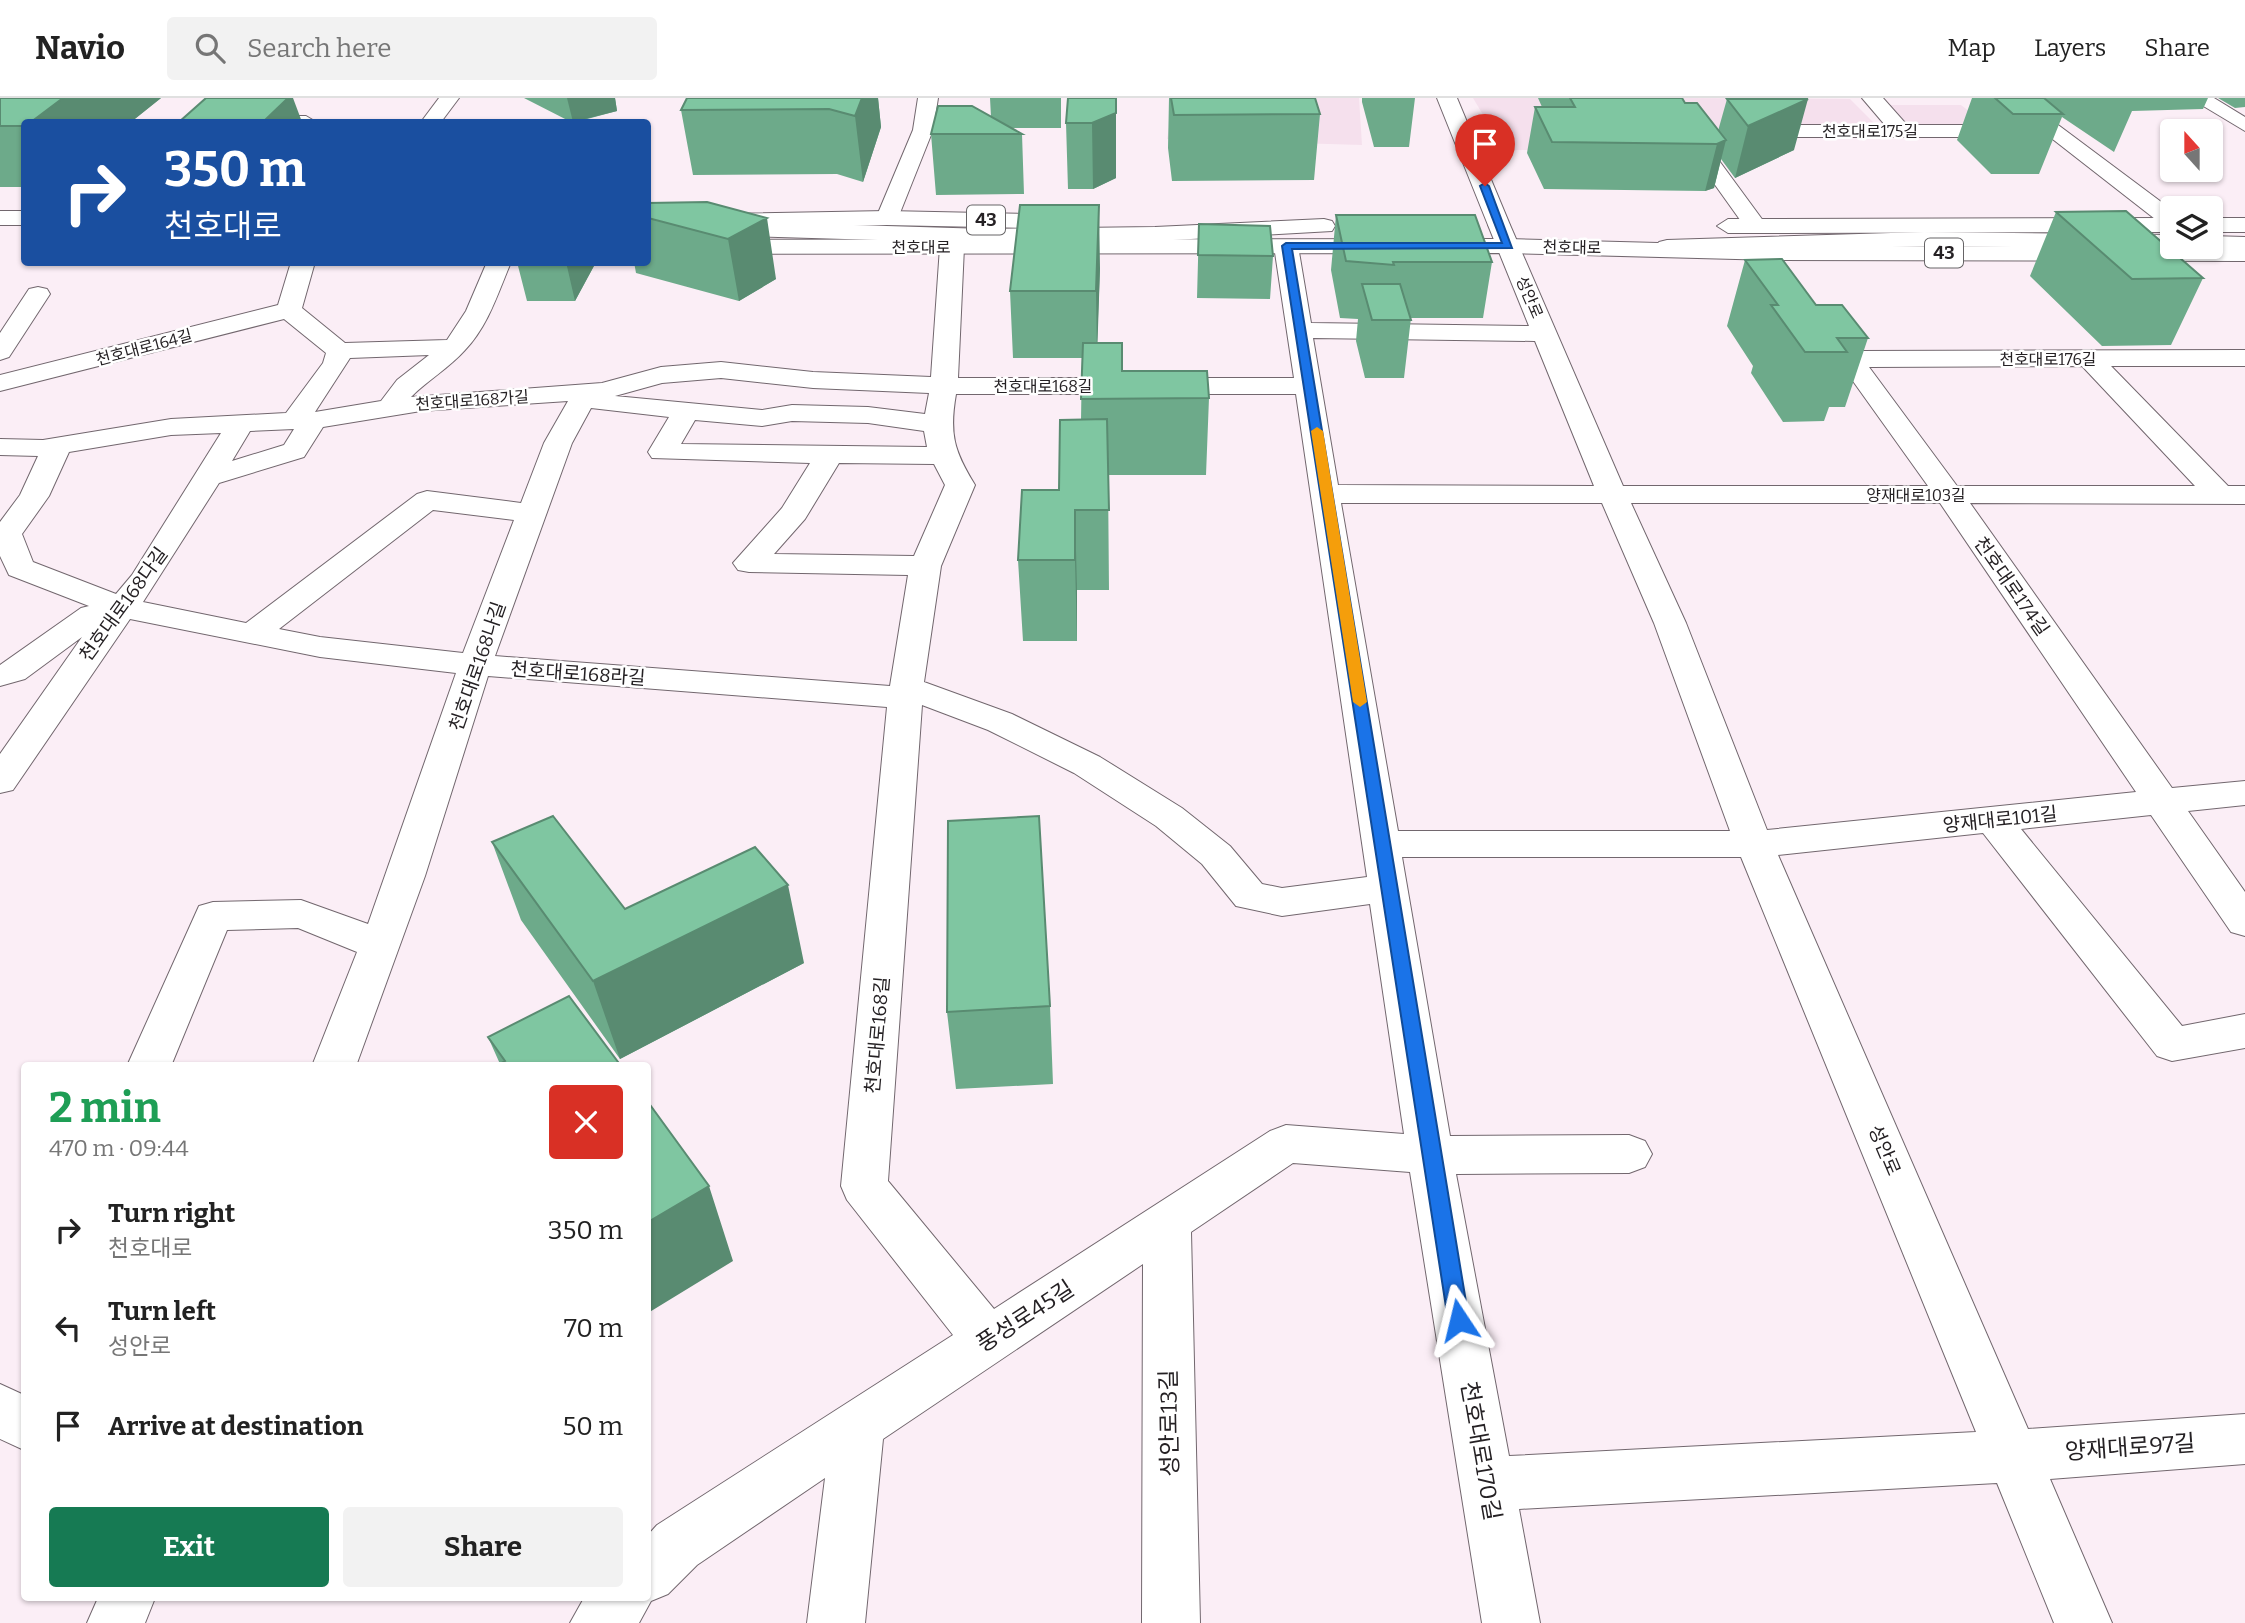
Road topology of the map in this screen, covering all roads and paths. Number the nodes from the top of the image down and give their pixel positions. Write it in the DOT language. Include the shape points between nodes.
graph roads {
  1 [pos="449,98"];
  2 [pos="928,98"];
  3 [pos="1447,98"];
  4 [pos="1663,98"];
  5 [pos="1872,98"];
  6 [pos="2010,98"];
  7 [pos="2200,98"];
  8 [pos="433,119"];
  9 [pos="2245,125"];
  10 [pos="1686,131"];
  11 [pos="1901,131"];
  12 [pos="2053,131"];
  13 [pos="2160,214"];
  14 [pos="0,218"];
  15 [pos="21,218"];
  16 [pos="887,218"];
  17 [pos="2160,223"];
  18 [pos="651,224"];
  19 [pos="651,224"];
  20 [pos="1553,225"];
  21 [pos="1661,225"];
  22 [pos="1916,225"];
  23 [pos="2223,225"];
  24 [pos="2245,225"];
  25 [pos="1324,226"];
  26 [pos="1756,226"];
  27 [pos="651,234"];
  28 [pos="1504,235"];
  29 [pos="2160,238"];
  30 [pos="2160,239"];
  31 [pos="1113,245"];
  32 [pos="1286,246"];
  33 [pos="651,247"];
  34 [pos="952,247"];
  35 [pos="1644,248"];
  36 [pos="2233,249"];
  37 [pos="1774,253"];
  38 [pos="302,266"];
  39 [pos="497,266"];
  40 [pos="38,294"];
  41 [pos="289,310"];
  42 [pos="1301,330"];
  43 [pos="8,332"];
  44 [pos="1546,334"];
  45 [pos="339,351"];
  46 [pos="0,352"];
  47 [pos="450,352"];
  48 [pos="2089,358"];
  49 [pos="2245,358"];
  50 [pos="1850,359"];
  51 [pos="0,383"];
  52 [pos="943,386"];
  53 [pos="1310,386"];
  54 [pos="587,392"];
  55 [pos="397,407"];
  56 [pos="688,411"];
  57 [pos="304,421"];
  58 [pos="241,424"];
  59 [pos="940,440"];
  60 [pos="58,445"];
  61 [pos="0,447"];
  62 [pos="830,454"];
  63 [pos="208,477"];
  64 [pos="1327,494"];
  65 [pos="1949,495"];
  66 [pos="2232,495"];
  67 [pos="1613,496"];
  68 [pos="532,513"];
  69 [pos="925,566"];
  70 [pos="10,573"];
  71 [pos="122,608"];
  72 [pos="252,634"];
  73 [pos="475,665"];
  74 [pos="0,676"];
  75 [pos="906,693"];
  76 [pos="4,767"];
  77 [pos="2245,793"];
  78 [pos="2162,802"];
  79 [pos="1992,820"];
  80 [pos="1382,844"];
  81 [pos="1756,844"];
  82 [pos="1389,888"];
  83 [pos="2245,922"];
  84 [pos="380,945"];
  85 [pos="2245,1031"];
  86 [pos="151,1062"];
  87 [pos="336,1062"];
  88 [pos="1629,1154"];
  89 [pos="1430,1156"];
  90 [pos="1167,1223"];
  91 [pos="988,1340"];
  92 [pos="0,1409"];
  93 [pos="21,1423"];
  94 [pos="858,1426"];
  95 [pos="2245,1439"];
  96 [pos="2014,1456"];
  97 [pos="1487,1484"];
  98 [pos="651,1571"];
  99 [pos="125,1601"];
  100 [pos="621,1601"];
  101 [pos="116,1623"];
  102 [pos="599,1623"];
  103 [pos="836,1623"];
  104 [pos="1171,1623"];
  105 [pos="1511,1623"];
  106 [pos="2083,1623"];
  1 -- 8 [label="street"];
  2 -- 16 [label="street" via="923,130"];
  3 -- 28 [label="street, 성안로"];
  4 -- 10 [label="street"];
  5 -- 11 [label="street"];
  6 -- 12 [label="street"];
  7 -- 9 [label="street"];
  10 -- 11 [label="street, 천호대로175길"];
  10 -- 26 [label="street"];
  11 -- 12 [label="street, 천호대로175길"];
  12 -- 13 [label="street"];
  14 -- 15 [label="street"];
  16 -- 18 [label="street, 천호대로 / 43"];
  16 -- 25 [label="street, 천호대로 / 43"];
  17 -- 22 [label="street, 43"];
  19 -- 25 [label="street" via="878,233 1089,234"];
  20 -- 28 [label="street, 천호대로 / 43"];
  21 -- 26 [label="street, 43"];
  22 -- 26 [label="street, 43"];
  22 -- 29 [label="street"];
  23 -- 24 [label="street"];
  25 -- 28 [label="street, 천호대로 / 43"];
  27 -- 31 [label="street"];
  28 -- 32 [label="street, 천호대로 / 43"];
  28 -- 35 [label="street, 천호대로 / 43"];
  28 -- 44 [label="street, 성안로"];
  30 -- 35 [label="street" via="1924,239"];
  31 -- 32 [label="street, 천호대로 / 43"];
  31 -- 34 [label="street, 천호대로"];
  32 -- 42 [label="street, 천호대로170길"];
  33 -- 34 [label="street, 천호대로"];
  34 -- 52 [label="street"];
  35 -- 37 [label="street, 천호대로 / 43"];
  36 -- 37 [label="street, 천호대로 / 43"];
  37 -- 50 [label="street, 천호대로174길"];
  38 -- 41 [label="street"];
  39 -- 47 [label="street" via="473,323"];
  40 -- 43 [label="street"];
  41 -- 45 [label="street"];
  41 -- 51 [label="street, 천호대로164길"];
  42 -- 44 [label="street"];
  42 -- 53 [label="street, 천호대로170길"];
  43 -- 46 [label="street"];
  44 -- 67 [label="street, 성안로"];
  45 -- 47 [label="street" via="446,347"];
  45 -- 57 [label="street" via="336,365"];
  47 -- 55 [label="street" via="405,386 394,399"];
  48 -- 49 [label="street, 천호대로176길"];
  48 -- 50 [label="street, 천호대로176길"];
  48 -- 66 [label="street, 양재대로103길"];
  50 -- 65 [label="street, 천호대로174길"];
  52 -- 53 [label="street, 천호대로168길"];
  52 -- 54 [label="street, 천호대로168가길" via="721,370 661,374"];
  52 -- 59 [label="street"];
  53 -- 64 [label="street, 천호대로170길"];
  54 -- 55 [label="street, 천호대로168가길"];
  54 -- 56 [label="street" via="602,403"];
  54 -- 68 [label="street, 천호대로168나길" via="558,443"];
  55 -- 57 [label="street, 천호대로168가길"];
  56 -- 59 [label="street" via="762,418 792,413 868,415"];
  56 -- 62 [label="street" via="662,452"];
  57 -- 58 [label="street, 천호대로168가길"];
  57 -- 63 [label="street" via="294,451"];
  58 -- 60 [label="street, 천호대로168가길" via="172,426"];
  58 -- 63 [label="street, 천호대로168다길"];
  59 -- 62 [label="street"];
  59 -- 69 [label="street, 천호대로168길" via="960,485"];
  60 -- 61 [label="street, 천호대로168가길"];
  60 -- 70 [label="street, 천호대로168라길" via="34,496 7,534"];
  62 -- 69 [label="street" via="794,513 750,563"];
  63 -- 71 [label="street, 천호대로168다길"];
  64 -- 67 [label="street"];
  64 -- 80 [label="street, 천호대로170길"];
  65 -- 66 [label="street, 양재대로103길"];
  65 -- 67 [label="street, 양재대로103길"];
  65 -- 78 [label="street, 천호대로174길"];
  67 -- 81 [label="street, 성안로" via="1670,623"];
  68 -- 72 [label="street" via="427,500"];
  68 -- 73 [label="street, 천호대로168나길"];
  69 -- 75 [label="street, 천호대로168길"];
  70 -- 71 [label="street, 천호대로168라길"];
  71 -- 72 [label="street, 천호대로168라길"];
  71 -- 74 [label="street" via="92,615 13,672"];
  71 -- 76 [label="street, 천호대로168다길"];
  72 -- 73 [label="street, 천호대로168라길" via="320,648"];
  73 -- 75 [label="street, 천호대로168라길"];
  73 -- 84 [label="street, 천호대로168나길"];
  75 -- 82 [label="street" via="1000,722 1087,765 1169,817 1216,855 1250,897 1282,902"];
  75 -- 91 [label="street, 천호대로168길" via="864,1186"];
  77 -- 78 [label="street, 양재대로101길"];
  78 -- 79 [label="street, 양재대로101길"];
  78 -- 83 [label="street, 천호대로174길"];
  79 -- 81 [label="street, 양재대로101길"];
  79 -- 85 [label="street" via="2172,1044"];
  80 -- 81 [label="street"];
  80 -- 82 [label="street, 천호대로170길"];
  81 -- 96 [label="street, 성안로"];
  82 -- 89 [label="street, 천호대로170길"];
  84 -- 86 [label="street" via="301,914 213,916"];
  84 -- 87 [label="street, 천호대로168나길"];
  88 -- 89 [label="street"];
  89 -- 90 [label="street, 풍성로45길" via="1286,1144"];
  89 -- 97 [label="street, 천호대로170길"];
  90 -- 91 [label="street, 풍성로45길"];
  90 -- 104 [label="street, 성안로13길"];
  91 -- 94 [label="street, 풍성로45길"];
  92 -- 93 [label="street"];
  94 -- 98 [label="street, 풍성로45길" via="677,1545"];
  94 -- 103 [label="street"];
  95 -- 96 [label="street, 양재대로97길"];
  96 -- 97 [label="street"];
  96 -- 106 [label="street, 성안로"];
  97 -- 105 [label="street, 천호대로170길"];
  99 -- 101 [label="street"];
  100 -- 102 [label="street"];
}
